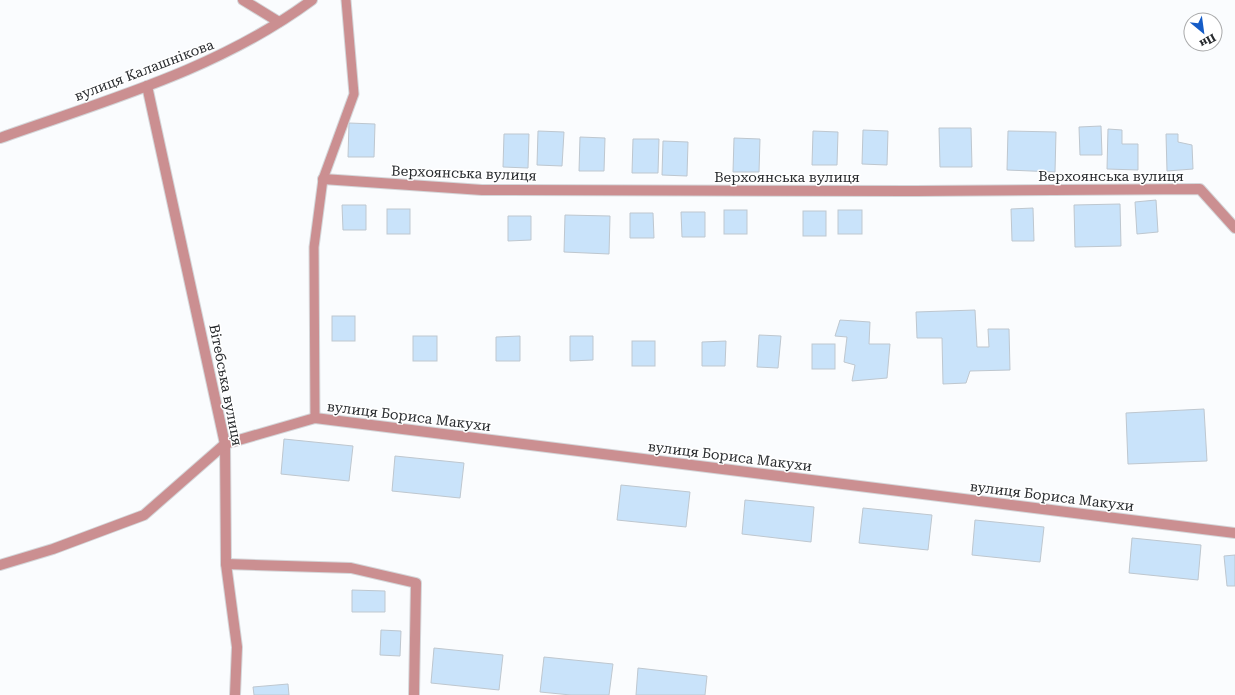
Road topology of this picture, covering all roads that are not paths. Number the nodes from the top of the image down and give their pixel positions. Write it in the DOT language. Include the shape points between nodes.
graph roads {
  1 [pos="243,0"];
  2 [pos="312,0"];
  3 [pos="346,0"];
  4 [pos="279,22"];
  5 [pos="147,86"];
  6 [pos="0,138"];
  7 [pos="323,179"];
  8 [pos="1235,228"];
  9 [pos="315,418"];
  10 [pos="225,444"];
  11 [pos="1235,533"];
  12 [pos="226,564"];
  13 [pos="0,565"];
  14 [pos="236,695"];
  15 [pos="414,695"];
  1 -- 4 [label="street"];
  2 -- 4 [label="street, вулиця Калашнікова"];
  3 -- 7 [label="lane" via="354,94"];
  4 -- 5 [label="street, вулиця Калашнікова" via="234,49 195,68"];
  5 -- 6 [label="street, вулиця Калашнікова"];
  5 -- 10 [label="street, Вітебська вулиця"];
  7 -- 8 [label="street, Верхоянська вулиця" via="482,190 1200,189"];
  7 -- 9 [label="lane" via="314,247"];
  9 -- 10 [label="street, вулиця Бориса Макухи"];
  9 -- 11 [label="street, вулиця Бориса Макухи"];
  10 -- 12 [label="street, Вітебська вулиця"];
  10 -- 13 [label="street" via="144,515 53,549"];
  12 -- 14 [label="street, Вітебська вулиця" via="236,647"];
  12 -- 15 [label="street" via="351,568 416,583"];
}
